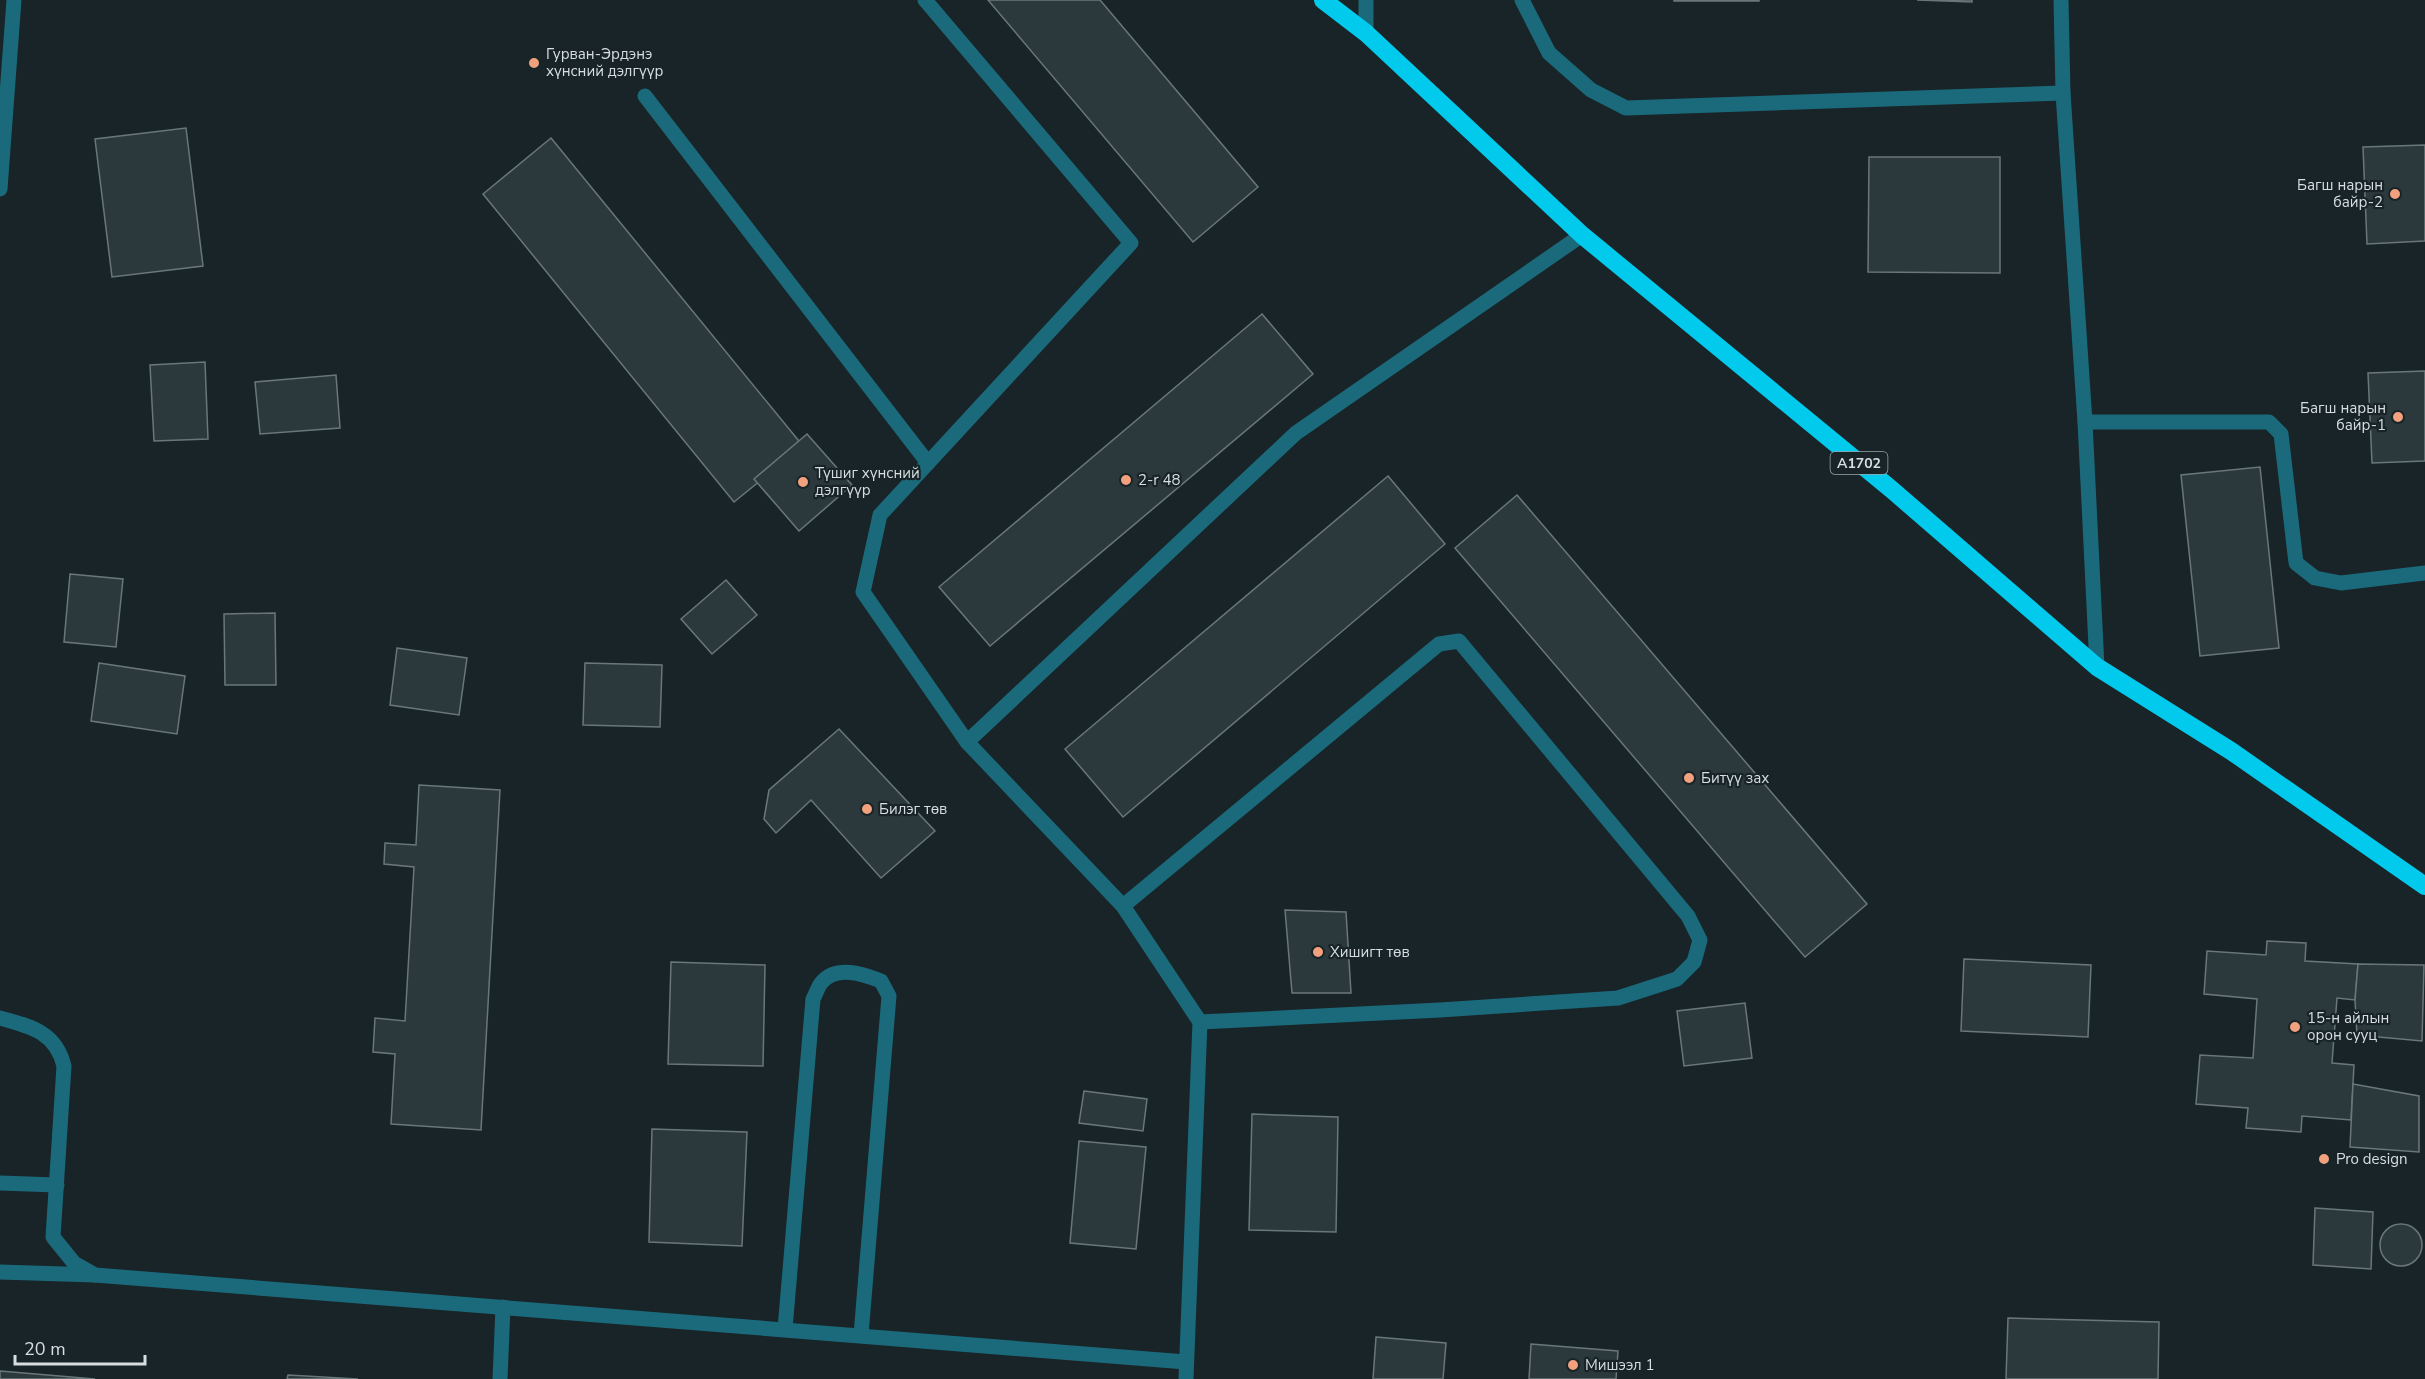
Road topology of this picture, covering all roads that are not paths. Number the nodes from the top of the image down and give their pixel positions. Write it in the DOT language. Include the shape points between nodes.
graph roads {
  1 [pos="14,0"];
  2 [pos="925,0"];
  3 [pos="1323,0"];
  4 [pos="1365,0"];
  5 [pos="1522,0"];
  6 [pos="2061,0"];
  7 [pos="1366,33"];
  8 [pos="2063,93"];
  9 [pos="645,96"];
  10 [pos="0,189"];
  11 [pos="1582,235"];
  12 [pos="2085,422"];
  13 [pos="928,463"];
  14 [pos="2425,573"];
  15 [pos="2097,667"];
  16 [pos="967,742"];
  17 [pos="2425,886"];
  18 [pos="1123,906"];
  19 [pos="0,1018"];
  20 [pos="1200,1022"];
  21 [pos="0,1183"];
  22 [pos="57,1185"];
  23 [pos="0,1272"];
  24 [pos="95,1275"];
  25 [pos="503,1307"];
  26 [pos="785,1329"];
  27 [pos="861,1335"];
  28 [pos="1186,1362"];
  29 [pos="500,1379"];
  30 [pos="1186,1379"];
  1 -- 10 [label="street"];
  2 -- 13 [label="street" via="1131,243"];
  3 -- 7 [label="highway, A1702"];
  4 -- 7 [label="street"];
  5 -- 8 [label="street" via="1549,52 1591,90 1626,108"];
  6 -- 8 [label="street"];
  7 -- 11 [label="highway, A1702"];
  8 -- 12 [label="street"];
  9 -- 13 [label="street"];
  11 -- 15 [label="highway, A1702" via="1891,489"];
  11 -- 16 [label="street" via="1296,433"];
  12 -- 14 [label="street" via="2269,422 2281,434 2296,563 2314,578 2341,583"];
  12 -- 15 [label="street"];
  13 -- 16 [label="street" via="879,515 863,592"];
  15 -- 17 [label="highway, A1702" via="2231,751"];
  16 -- 18 [label="street"];
  18 -- 20 [label="street"];
  18 -- 20 [label="street" via="1439,644 1459,641 1688,916 1700,940 1694,963 1677,979 1618,998"];
  19 -- 22 [label="street" via="36,1028 60,1050 64,1066"];
  20 -- 28 [label="street"];
  21 -- 22 [label="street"];
  22 -- 24 [label="street" via="53,1238 74,1263"];
  23 -- 24 [label="street"];
  24 -- 25 [label="street"];
  25 -- 26 [label="street"];
  25 -- 29 [label="street"];
  26 -- 27 [label="street"];
  26 -- 27 [label="street" via="813,999 822,982 836,974 857,972 881,981 889,996"];
  27 -- 28 [label="street"];
  28 -- 30 [label="street"];
}
